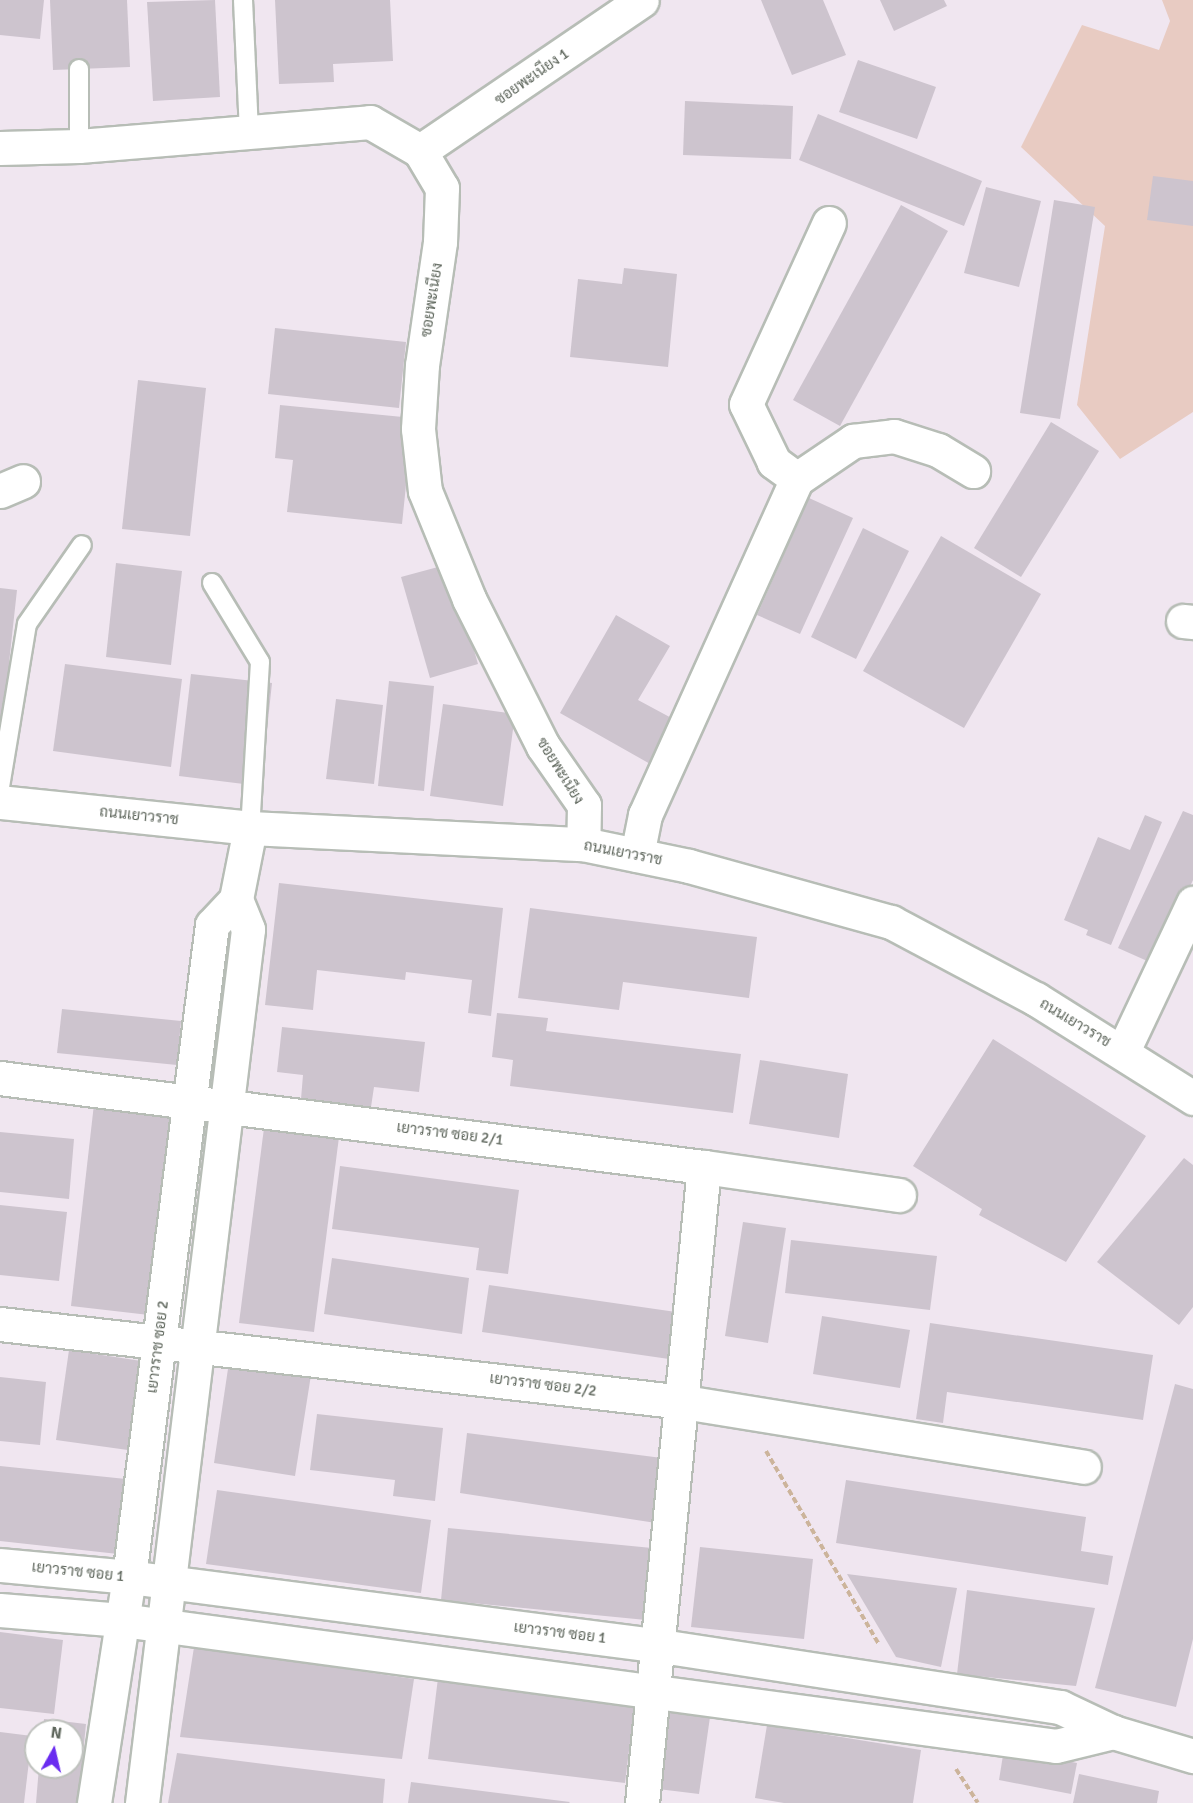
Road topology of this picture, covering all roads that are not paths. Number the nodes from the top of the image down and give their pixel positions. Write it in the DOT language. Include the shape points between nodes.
graph roads {
  1 [pos="243,0"];
  2 [pos="642,0"];
  3 [pos="79,69"];
  4 [pos="249,131"];
  5 [pos="79,146"];
  6 [pos="0,148"];
  7 [pos="420,151"];
  8 [pos="829,223"];
  9 [pos="973,471"];
  10 [pos="797,479"];
  11 [pos="82,545"];
  12 [pos="212,583"];
  13 [pos="0,787"];
  14 [pos="0,802"];
  15 [pos="250,828"];
  16 [pos="582,844"];
  17 [pos="637,855"];
  18 [pos="236,899"];
  19 [pos="1193,903"];
  20 [pos="1123,1051"];
  21 [pos="0,1078"];
  22 [pos="1193,1098"];
  23 [pos="191,1101"];
  24 [pos="227,1106"];
  25 [pos="704,1167"];
  26 [pos="899,1195"];
  27 [pos="0,1324"];
  28 [pos="159,1339"];
  29 [pos="197,1344"];
  30 [pos="684,1402"];
  31 [pos="1083,1467"];
  32 [pos="0,1564"];
  33 [pos="129,1577"];
  34 [pos="166,1582"];
  35 [pos="0,1610"];
  36 [pos="448,1619"];
  37 [pos="122,1620"];
  38 [pos="162,1626"];
  39 [pos="661,1646"];
  40 [pos="442,1662"];
  41 [pos="902,1683"];
  42 [pos="656,1689"];
  43 [pos="930,1728"];
  44 [pos="1113,1732"];
  45 [pos="1193,1756"];
  46 [pos="94,1803"];
  47 [pos="142,1803"];
  48 [pos="642,1803"];
  1 -- 4 [label="lane"];
  2 -- 7 [label="street, ซอยพะเนียง 1"];
  3 -- 5 [label="lane"];
  4 -- 5 [label="street, ซอยพะเนียง"];
  4 -- 7 [label="street, ซอยพะเนียง" via="370,122"];
  5 -- 6 [label="street, ซอยพะเนียง"];
  7 -- 16 [label="street, ซอยพะเนียง" via="442,188 440,242 422,365 418,429 425,491 469,599 543,746 584,805"];
  8 -- 10 [label="street" via="746,404 774,462"];
  9 -- 10 [label="street" via="938,450 894,436 853,441"];
  10 -- 17 [label="street" via="645,815"];
  11 -- 13 [label="lane" via="27,624"];
  12 -- 15 [label="lane" via="260,662"];
  14 -- 15 [label="street, ถนนเยาวราช"];
  15 -- 16 [label="street, ถนนเยาวราช"];
  15 -- 18 [label="street"];
  16 -- 17 [label="street, ถนนเยาวราช"];
  17 -- 20 [label="street, ถนนเยาวราช" via="891,922"];
  18 -- 23 [label="street, เยาวราช ซอย 2" via="212,925"];
  18 -- 24 [label="street" via="248,929"];
  19 -- 20 [label="street"];
  20 -- 22 [label="street, ถนนเยาวราช"];
  21 -- 23 [label="street, เยาวราช ซอย 2/1"];
  23 -- 24 [label="street, เยาวราช ซอย 2/1"];
  23 -- 28 [label="street, เยาวราช ซอย 2"];
  24 -- 25 [label="street, เยาวราช ซอย 2/1"];
  24 -- 29 [label="street"];
  25 -- 26 [label="street, เยาวราช ซอย 2/1"];
  25 -- 30 [label="street"];
  27 -- 28 [label="street, เยาวราช ซอย 2/2"];
  28 -- 29 [label="street, เยาวราช ซอย 2/2"];
  28 -- 33 [label="street, เยาวราช ซอย 2"];
  29 -- 30 [label="street, เยาวราช ซอย 2/2"];
  29 -- 34 [label="street"];
  30 -- 31 [label="street, เยาวราช ซอย 2/2"];
  30 -- 39 [label="street"];
  32 -- 33 [label="street, เยาวราช ซอย 1"];
  33 -- 34 [label="street, เยาวราช ซอย 1"];
  33 -- 37 [label="street, เยาวราช ซอย 2"];
  34 -- 36 [label="street, เยาวราช ซอย 1"];
  34 -- 38 [label="street"];
  35 -- 37 [label="street"];
  36 -- 39 [label="street, เยาวราช ซอย 1"];
  36 -- 40 [label="street"];
  37 -- 38 [label="street"];
  37 -- 46 [label="street, เยาวราช ซอย 2"];
  38 -- 40 [label="street"];
  38 -- 47 [label="street"];
  39 -- 41 [label="street, เยาวราช ซอย 1"];
  39 -- 42 [label="street"];
  40 -- 42 [label="street"];
  41 -- 43 [label="street"];
  41 -- 44 [label="street, เยาวราช ซอย 1" via="1060,1707"];
  42 -- 43 [label="street"];
  42 -- 48 [label="street"];
  43 -- 44 [label="street" via="1056,1746"];
  44 -- 45 [label="street, เยาวราช ซอย 1"];
}
